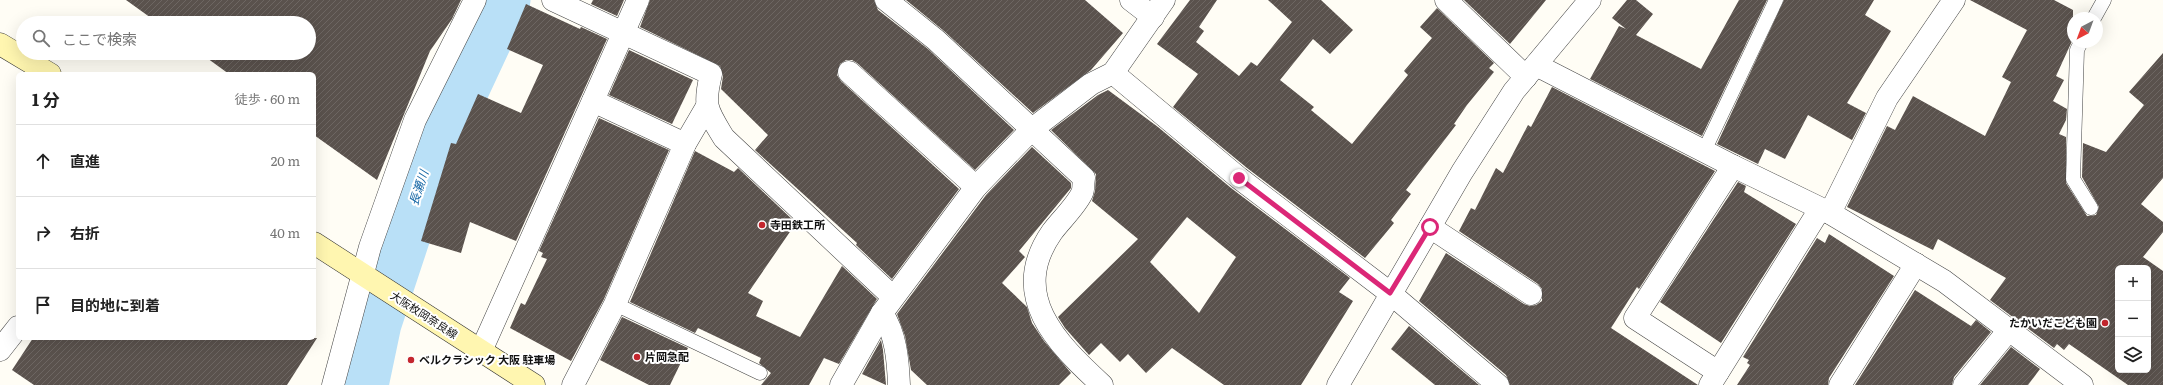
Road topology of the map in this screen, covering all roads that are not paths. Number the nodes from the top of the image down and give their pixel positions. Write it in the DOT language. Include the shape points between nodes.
graph roads {
  1 [pos="475,0"];
  2 [pos="553,0"];
  3 [pos="638,0"];
  4 [pos="886,0"];
  5 [pos="1131,0"];
  6 [pos="1446,0"];
  7 [pos="1590,0"];
  8 [pos="1776,0"];
  9 [pos="1954,0"];
  10 [pos="2104,0"];
  11 [pos="1158,9"];
  12 [pos="2097,12"];
  13 [pos="624,32"];
  14 [pos="0,44"];
  15 [pos="2078,48"];
  16 [pos="16,54"];
  17 [pos="27,60"];
  18 [pos="1531,71"];
  19 [pos="47,72"];
  20 [pos="849,72"];
  21 [pos="1113,73"];
  22 [pos="593,101"];
  23 [pos="706,108"];
  24 [pos="1030,130"];
  25 [pos="685,144"];
  26 [pos="1704,151"];
  27 [pos="1733,166"];
  28 [pos="976,187"];
  29 [pos="2090,208"];
  30 [pos="1825,211"];
  31 [pos="1430,227"];
  32 [pos="316,244"];
  33 [pos="1916,264"];
  34 [pos="363,276"];
  35 [pos="1390,293"];
  36 [pos="1531,294"];
  37 [pos="615,304"];
  38 [pos="887,305"];
  39 [pos="16,330"];
  40 [pos="2008,331"];
  41 [pos="0,350"];
  42 [pos="481,351"];
  43 [pos="760,373"];
  44 [pos="1714,378"];
  45 [pos="526,383"];
  46 [pos="333,385"];
  47 [pos="574,385"];
  48 [pos="841,385"];
  49 [pos="899,385"];
  50 [pos="1102,385"];
  51 [pos="1338,385"];
  52 [pos="1498,385"];
  53 [pos="1840,385"];
  54 [pos="1964,385"];
  55 [pos="2082,385"];
  1 -- 34 [label="street" via="414,120 370,247"];
  2 -- 13 [label="street"];
  3 -- 13 [label="street"];
  4 -- 24 [label="street" via="936,40"];
  5 -- 11 [label="street"];
  6 -- 18 [label="street"];
  7 -- 18 [label="street"];
  8 -- 26 [label="lane"];
  9 -- 30 [label="street" via="1887,98"];
  10 -- 12 [label="lane"];
  11 -- 21 [label="street"];
  13 -- 22 [label="street"];
  13 -- 23 [label="street" via="711,74"];
  14 -- 16 [label="main road"];
  15 -- 29 [label="lane" via="2073,179"];
  17 -- 19 [label="main road"];
  18 -- 26 [label="street"];
  18 -- 31 [label="street" via="1514,92 1462,172"];
  20 -- 28 [label="street"];
  21 -- 24 [label="street" via="1091,84"];
  21 -- 35 [label="street" via="1239,178"];
  22 -- 25 [label="street"];
  22 -- 42 [label="street"];
  23 -- 25 [label="street"];
  23 -- 38 [label="street" via="733,149"];
  24 -- 28 [label="street"];
  24 -- 50 [label="street" via="1084,178 1082,193 1042,246 1034,281 1036,300 1043,318 1056,336"];
  25 -- 37 [label="street"];
  26 -- 27 [label="street"];
  27 -- 30 [label="street"];
  27 -- 44 [label="street" via="1636,318"];
  28 -- 38 [label="street"];
  30 -- 33 [label="street"];
  30 -- 44 [label="street"];
  31 -- 35 [label="street"];
  31 -- 36 [label="street"];
  32 -- 34 [label="main road, 大阪枚岡奈良線"];
  33 -- 40 [label="street" via="1944,281"];
  33 -- 53 [label="street"];
  34 -- 42 [label="main road, 大阪枚岡奈良線"];
  34 -- 46 [label="street"];
  35 -- 51 [label="street"];
  35 -- 52 [label="street"];
  37 -- 43 [label="lane"];
  37 -- 47 [label="street"];
  38 -- 48 [label="street"];
  38 -- 49 [label="street" via="898,364"];
  39 -- 41 [label="street"];
  40 -- 54 [label="street"];
  40 -- 55 [label="street"];
  42 -- 45 [label="main road, 大阪枚岡奈良線"];
}
